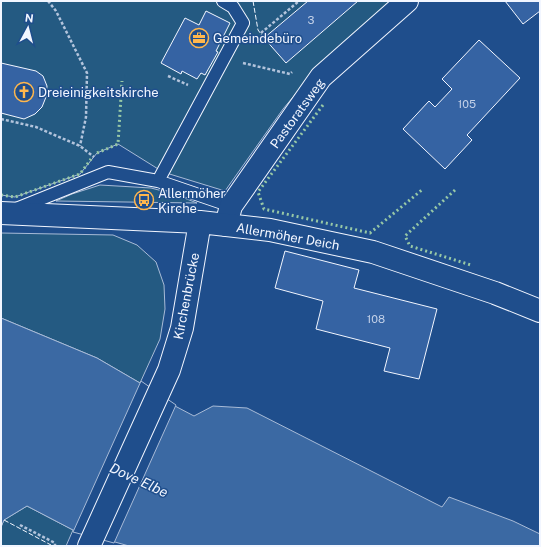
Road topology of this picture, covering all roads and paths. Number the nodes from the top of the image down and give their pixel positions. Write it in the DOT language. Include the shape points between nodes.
graph roads {
  1 [pos="48,1"];
  2 [pos="223,1"];
  3 [pos="299,1"];
  4 [pos="407,1"];
  5 [pos="261,34"];
  6 [pos="224,59"];
  7 [pos="321,77"];
  8 [pos="1,119"];
  9 [pos="80,146"];
  10 [pos="108,172"];
  11 [pos="158,181"];
  12 [pos="3,213"];
  13 [pos="228,215"];
  14 [pos="200,222"];
  15 [pos="540,312"];
  16 [pos="20,525"];
  17 [pos="55,546"];
  18 [pos="89,546"];
  1 -- 9 [label="path" via="56,11 87,73 86,117"];
  2 -- 6 [label="lane" via="233,7 243,23"];
  3 -- 5 [label="path"];
  4 -- 7 [label="street, Pastoratsweg"];
  6 -- 7 [label="path" via="290,74 306,62"];
  6 -- 11 [label="lane"];
  7 -- 13 [label="street, Pastoratsweg"];
  8 -- 9 [label="path" via="36,128"];
  9 -- 10 [label="path" via="93,155"];
  10 -- 11 [label="lane"];
  10 -- 12 [label="lane"];
  11 -- 13 [label="lane"];
  12 -- 14 [label="street, Allermöher Deich"];
  13 -- 14 [label="street, Allermöher Deich"];
  13 -- 15 [label="street, Allermöher Deich" via="270,230 373,252"];
  14 -- 18 [label="street, Kirchenbrücke" via="182,328 169,370"];
  16 -- 17 [label="path" via="55,543"];
}
